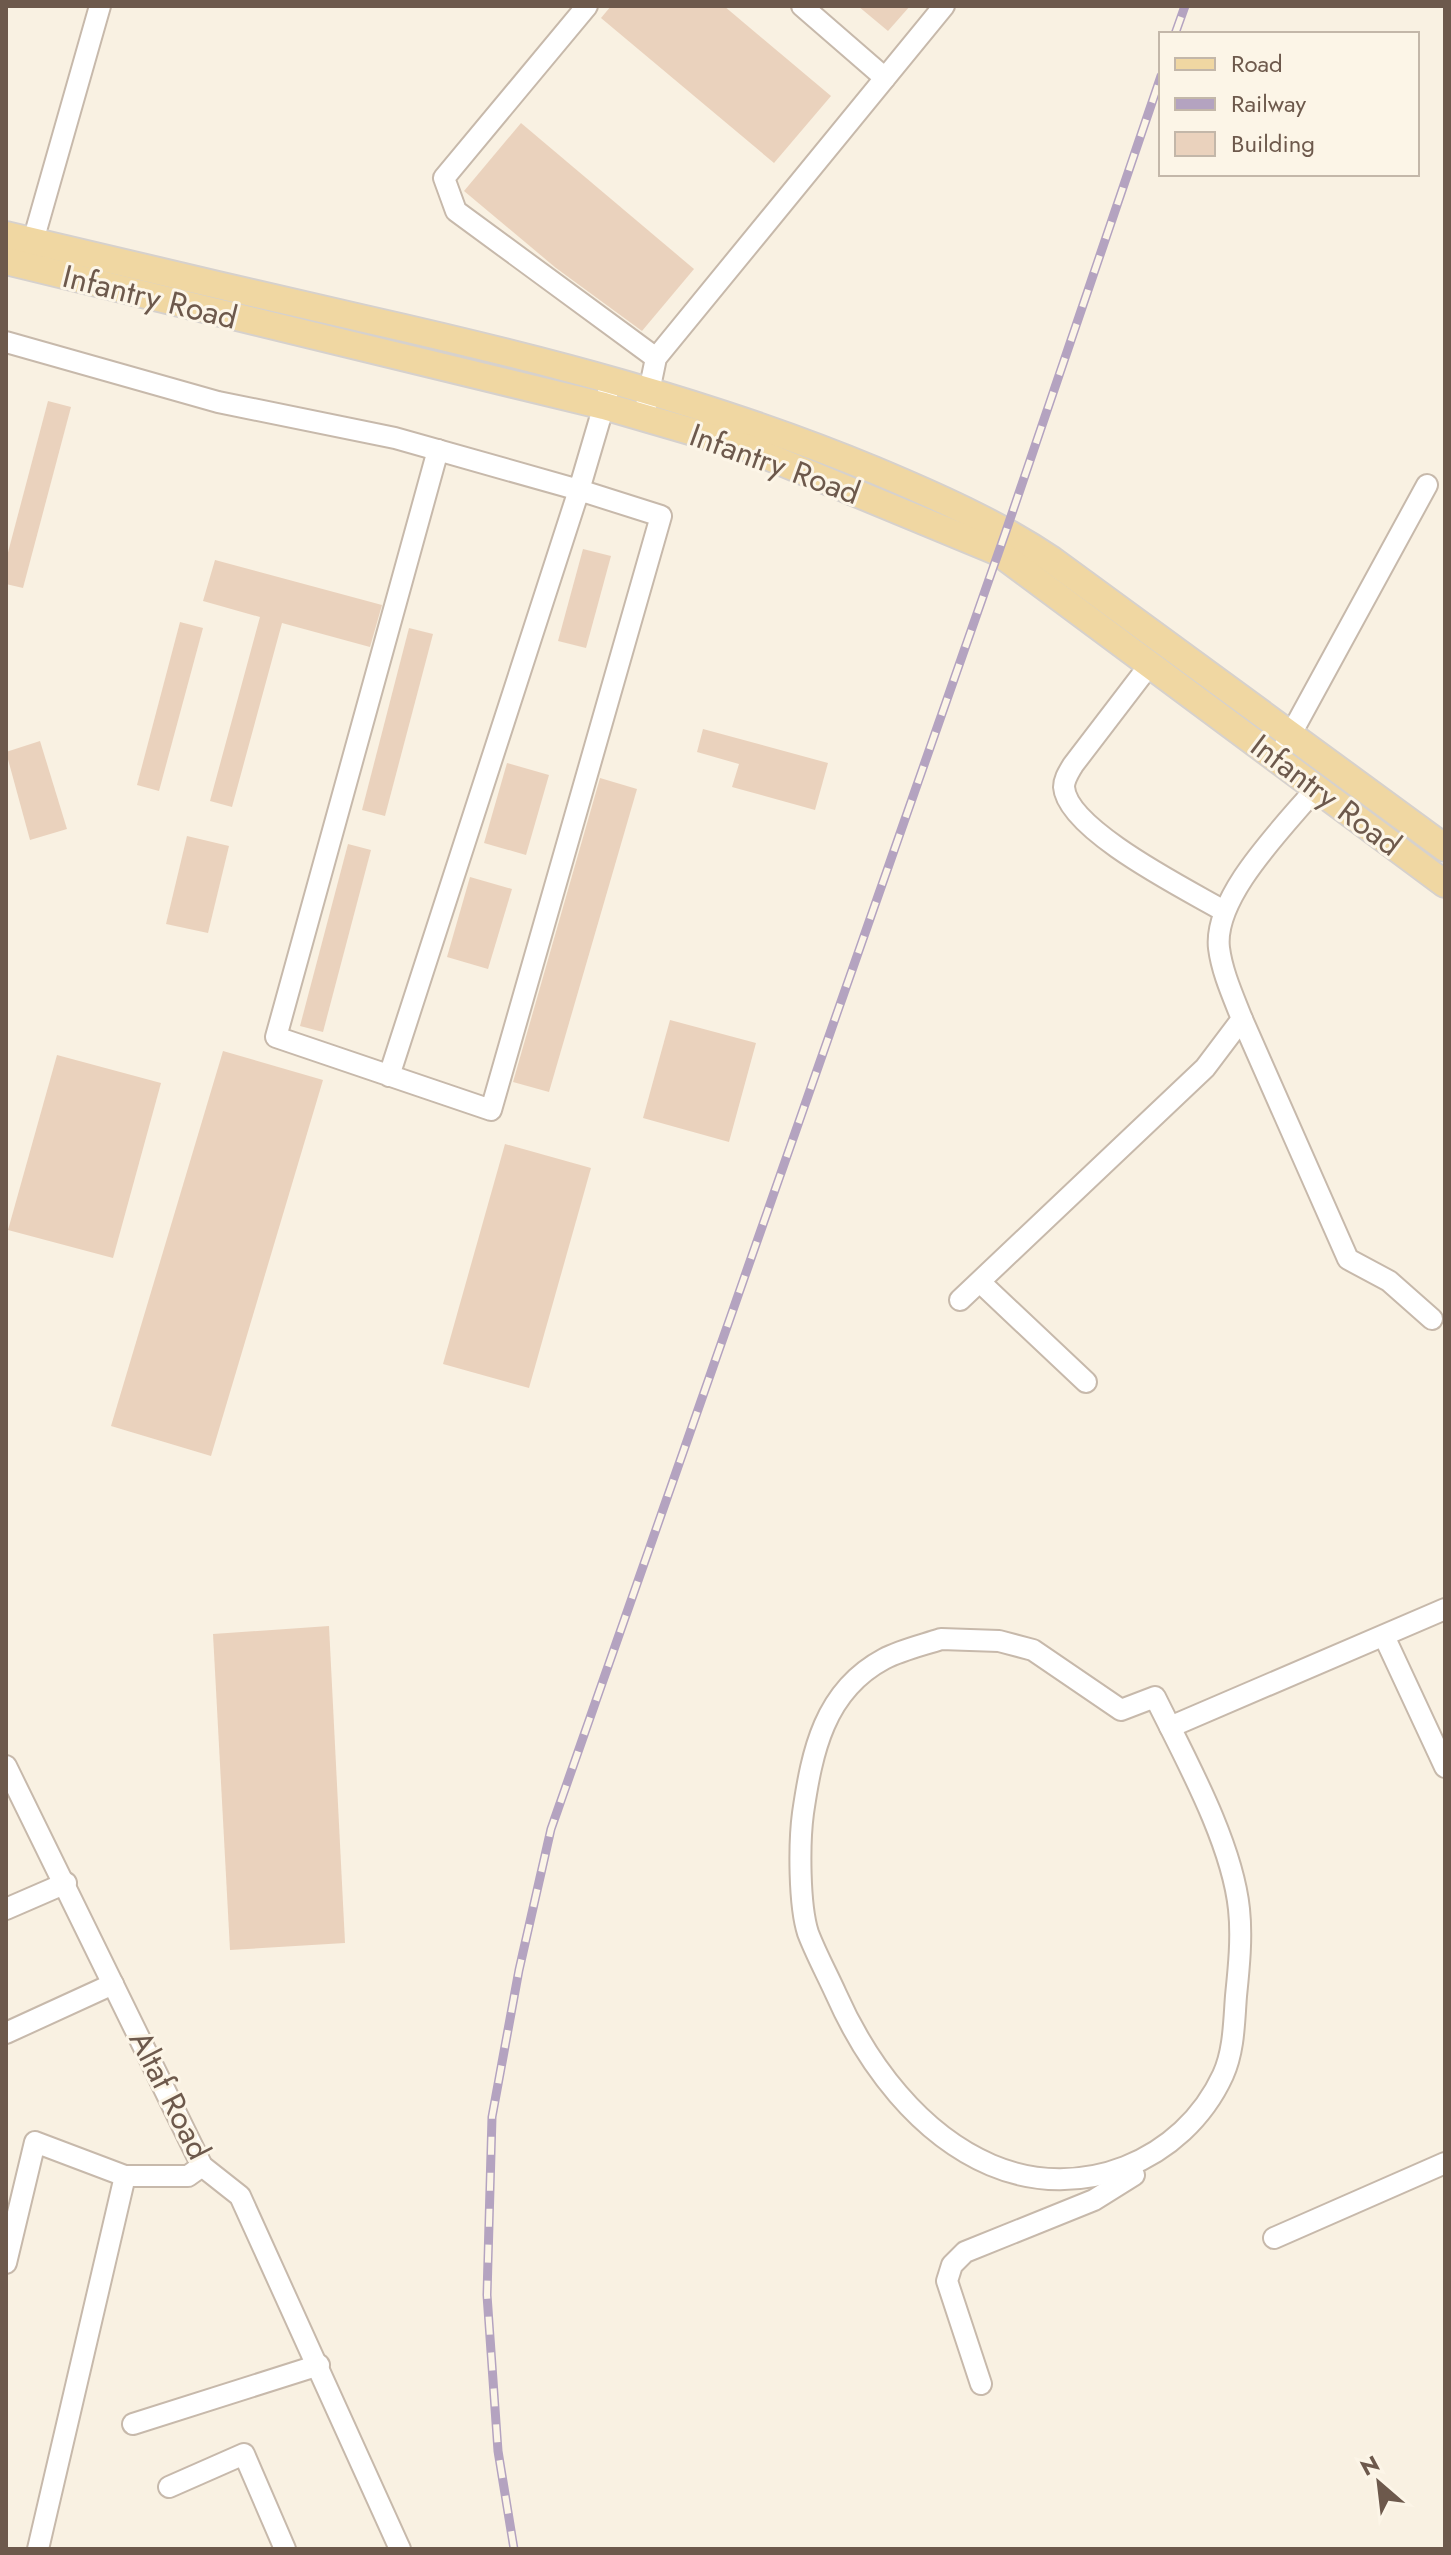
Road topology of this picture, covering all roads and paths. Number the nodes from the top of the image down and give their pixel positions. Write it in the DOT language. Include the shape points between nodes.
graph roads {
  1 [pos="100,6"];
  2 [pos="587,6"];
  3 [pos="802,6"];
  4 [pos="944,6"];
  5 [pos="885,78"];
  6 [pos="6,235"];
  7 [pos="33,241"];
  8 [pos="6,261"];
  9 [pos="6,342"];
  10 [pos="656,358"];
  11 [pos="611,380"];
  12 [pos="649,390"];
  13 [pos="604,406"];
  14 [pos="644,418"];
  15 [pos="438,450"];
  16 [pos="1427,485"];
  17 [pos="579,490"];
  18 [pos="1151,663"];
  19 [pos="1284,747"];
  20 [pos="1317,787"];
  21 [pos="1445,848"];
  22 [pos="1445,884"];
  23 [pos="1224,911"];
  24 [pos="1242,1019"];
  25 [pos="389,1076"];
  26 [pos="981,1283"];
  27 [pos="960,1300"];
  28 [pos="1432,1319"];
  29 [pos="1086,1382"];
  30 [pos="1445,1609"];
  31 [pos="1384,1636"];
  32 [pos="1170,1727"];
  33 [pos="6,1766"];
  34 [pos="1445,1767"];
  35 [pos="66,1883"];
  36 [pos="6,1909"];
  37 [pos="113,1984"];
  38 [pos="6,2033"];
  39 [pos="1163,2148"];
  40 [pos="1445,2163"];
  41 [pos="202,2166"];
  42 [pos="125,2176"];
  43 [pos="1274,2238"];
  44 [pos="6,2263"];
  45 [pos="319,2365"];
  46 [pos="981,2384"];
  47 [pos="133,2424"];
  48 [pos="169,2487"];
  49 [pos="38,2549"];
  50 [pos="285,2549"];
  51 [pos="400,2549"];
  1 -- 7 [label="street"];
  2 -- 10 [label="street" via="444,178 456,211"];
  3 -- 5 [label="street"];
  4 -- 5 [label="street"];
  5 -- 10 [label="street"];
  6 -- 7 [label="main road, Infantry Road"];
  7 -- 11 [label="main road, Infantry Road"];
  8 -- 13 [label="main road, Infantry Road"];
  9 -- 15 [label="street" via="218,402"];
  10 -- 12 [label="street"];
  11 -- 12 [label="main road, Infantry Road"];
  11 -- 13 [label="street"];
  12 -- 14 [label="street"];
  12 -- 19 [label="main road, Infantry Road" via="805,442 1018,537"];
  13 -- 14 [label="main road, Infantry Road"];
  13 -- 17 [label="street"];
  14 -- 18 [label="main road, Infantry Road" via="745,447 998,552"];
  15 -- 17 [label="street"];
  15 -- 25 [label="street" via="276,1037"];
  16 -- 19 [label="street"];
  17 -- 25 [label="street"];
  17 -- 25 [label="street" via="661,516 491,1110"];
  18 -- 19 [label="main road, Infantry Road"];
  18 -- 23 [label="street" via="1073,765 1064,791 1080,816 1107,841"];
  19 -- 20 [label="main road, Infantry Road"];
  19 -- 21 [label="main road, Infantry Road"];
  20 -- 22 [label="main road, Infantry Road"];
  20 -- 23 [label="street" via="1242,880"];
  23 -- 24 [label="street" via="1219,947"];
  24 -- 26 [label="street" via="1205,1068"];
  24 -- 28 [label="street" via="1348,1259 1389,1281"];
  26 -- 27 [label="street"];
  26 -- 29 [label="street"];
  30 -- 31 [label="street"];
  31 -- 32 [label="street"];
  31 -- 34 [label="street"];
  32 -- 39 [label="street" via="1228,1857 1239,1911 1240,1960 1224,2072 1198,2116"];
  32 -- 39 [label="street" via="1155,1697 1121,1710 1033,1650 999,1641 941,1639 884,1658 838,1703 818,1732 799,1841 807,1930 844,2014 892,2089 924,2118 990,2165 1048,2179 1108,2175"];
  33 -- 35 [label="street, Altaf Road"];
  35 -- 36 [label="street"];
  35 -- 37 [label="street, Altaf Road"];
  37 -- 38 [label="street"];
  37 -- 41 [label="street, Altaf Road"];
  39 -- 46 [label="street" via="1162,2156 1094,2200 965,2252 952,2265 947,2281"];
  40 -- 43 [label="street"];
  41 -- 42 [label="street" via="188,2176"];
  41 -- 45 [label="street, Altaf Road" via="240,2196"];
  42 -- 44 [label="street" via="35,2142"];
  42 -- 49 [label="street"];
  45 -- 47 [label="street"];
  45 -- 51 [label="street, Altaf Road"];
  48 -- 50 [label="street" via="244,2454"];
}
